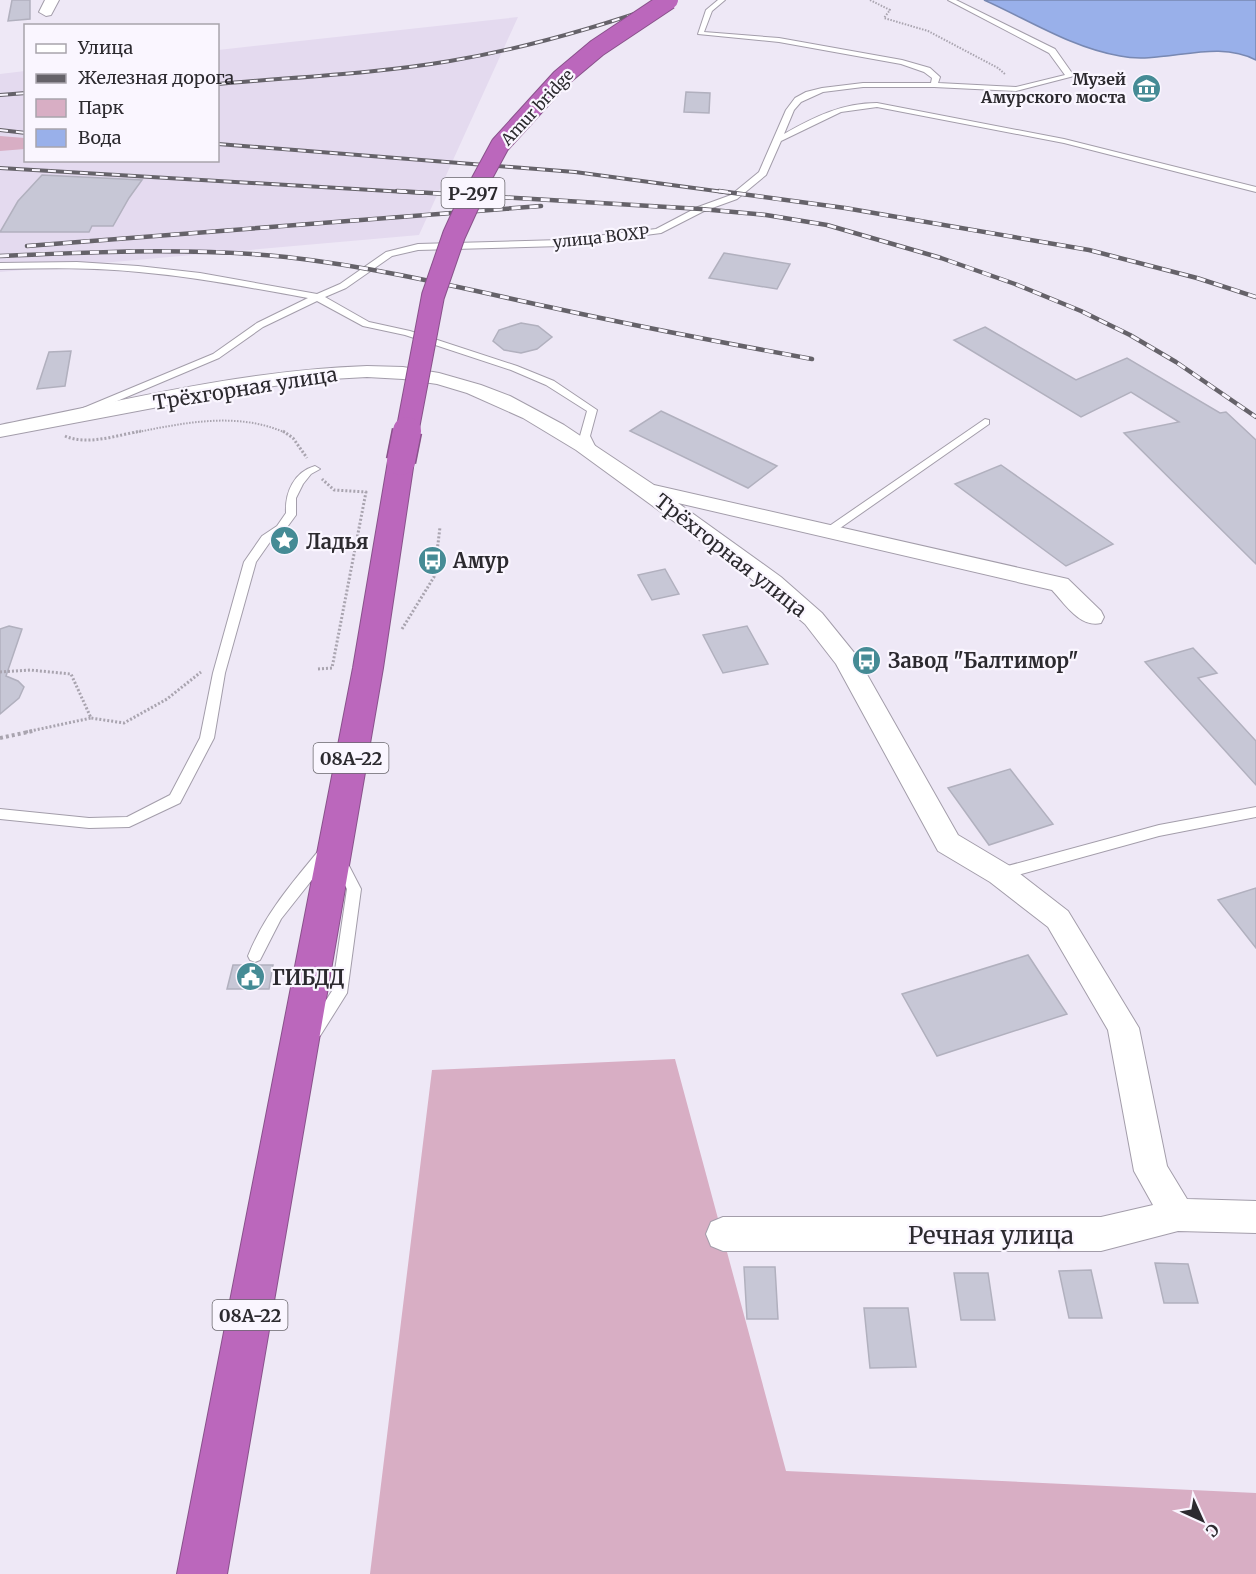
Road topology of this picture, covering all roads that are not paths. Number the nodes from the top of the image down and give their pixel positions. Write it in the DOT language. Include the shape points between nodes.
graph roads {
  1 [pos="669,0"];
  2 [pos="722,0"];
  3 [pos="951,0"];
  4 [pos="934,85"];
  5 [pos="863,86"];
  6 [pos="857,104"];
  7 [pos="780,139"];
  8 [pos="1256,190"];
  9 [pos="0,266"];
  10 [pos="318,297"];
  11 [pos="62,419"];
  12 [pos="985,422"];
  13 [pos="0,431"];
  14 [pos="594,454"];
  15 [pos="401,461"];
  16 [pos="315,469"];
  17 [pos="644,488"];
  18 [pos="829,531"];
  19 [pos="1092,617"];
  20 [pos="1256,812"];
  21 [pos="0,814"];
  22 [pos="335,846"];
  23 [pos="1000,874"];
  24 [pos="255,956"];
  25 [pos="1178,1215"];
  26 [pos="1256,1217"];
  27 [pos="723,1234"];
  28 [pos="202,1574"];
  1 -- 15 [label="highway, Amur bridge / Р-297, bridge" via="605,42 560,79 500,145 458,226 433,296"];
  2 -- 4 [label="lane" via="709,10 700,33 779,40 902,62 927,70 936,77"];
  3 -- 4 [label="lane, улица ВОХР" via="1052,51 1070,76 1016,89"];
  4 -- 5 [label="lane, улица ВОХР"];
  5 -- 6 [label="lane"];
  5 -- 7 [label="lane, улица ВОХР" via="822,90 798,100 790,110"];
  6 -- 7 [label="lane" via="832,111"];
  6 -- 8 [label="lane" via="1064,141"];
  7 -- 10 [label="lane, улица ВОХР" via="763,173 739,193 658,231 561,243 403,249"];
  9 -- 10 [label="lane" via="138,269"];
  10 -- 11 [label="lane, улица ВОХР" via="288,310 191,369"];
  10 -- 14 [label="lane" via="366,324 407,333 550,383 592,410 585,436"];
  11 -- 13 [label="street, Трёхгорная улица"];
  11 -- 14 [label="street, Трёхгорная улица" via="263,381 332,372 389,372 433,377 507,402"];
  12 -- 18 [label="lane"];
  14 -- 17 [label="street, Трёхгорная улица"];
  15 -- 22 [label="highway, 08А-22"];
  16 -- 21 [label="lane" via="298,483 291,498 292,513 250,562 219,673 207,738 175,799 129,822 89,823"];
  17 -- 18 [label="street"];
  17 -- 23 [label="street, Трёхгорная улица" via="790,596 834,641 948,843"];
  18 -- 19 [label="street" via="1060,584"];
  20 -- 23 [label="lane" via="1106,843"];
  22 -- 24 [label="lane" via="276,915"];
  22 -- 28 [label="highway, 08А-22"];
  23 -- 25 [label="street, Трёхгорная улица" via="1058,919 1123,1028 1151,1171"];
  25 -- 26 [label="street, Речная улица"];
  25 -- 27 [label="street, Речная улица" via="1101,1234"];
}
